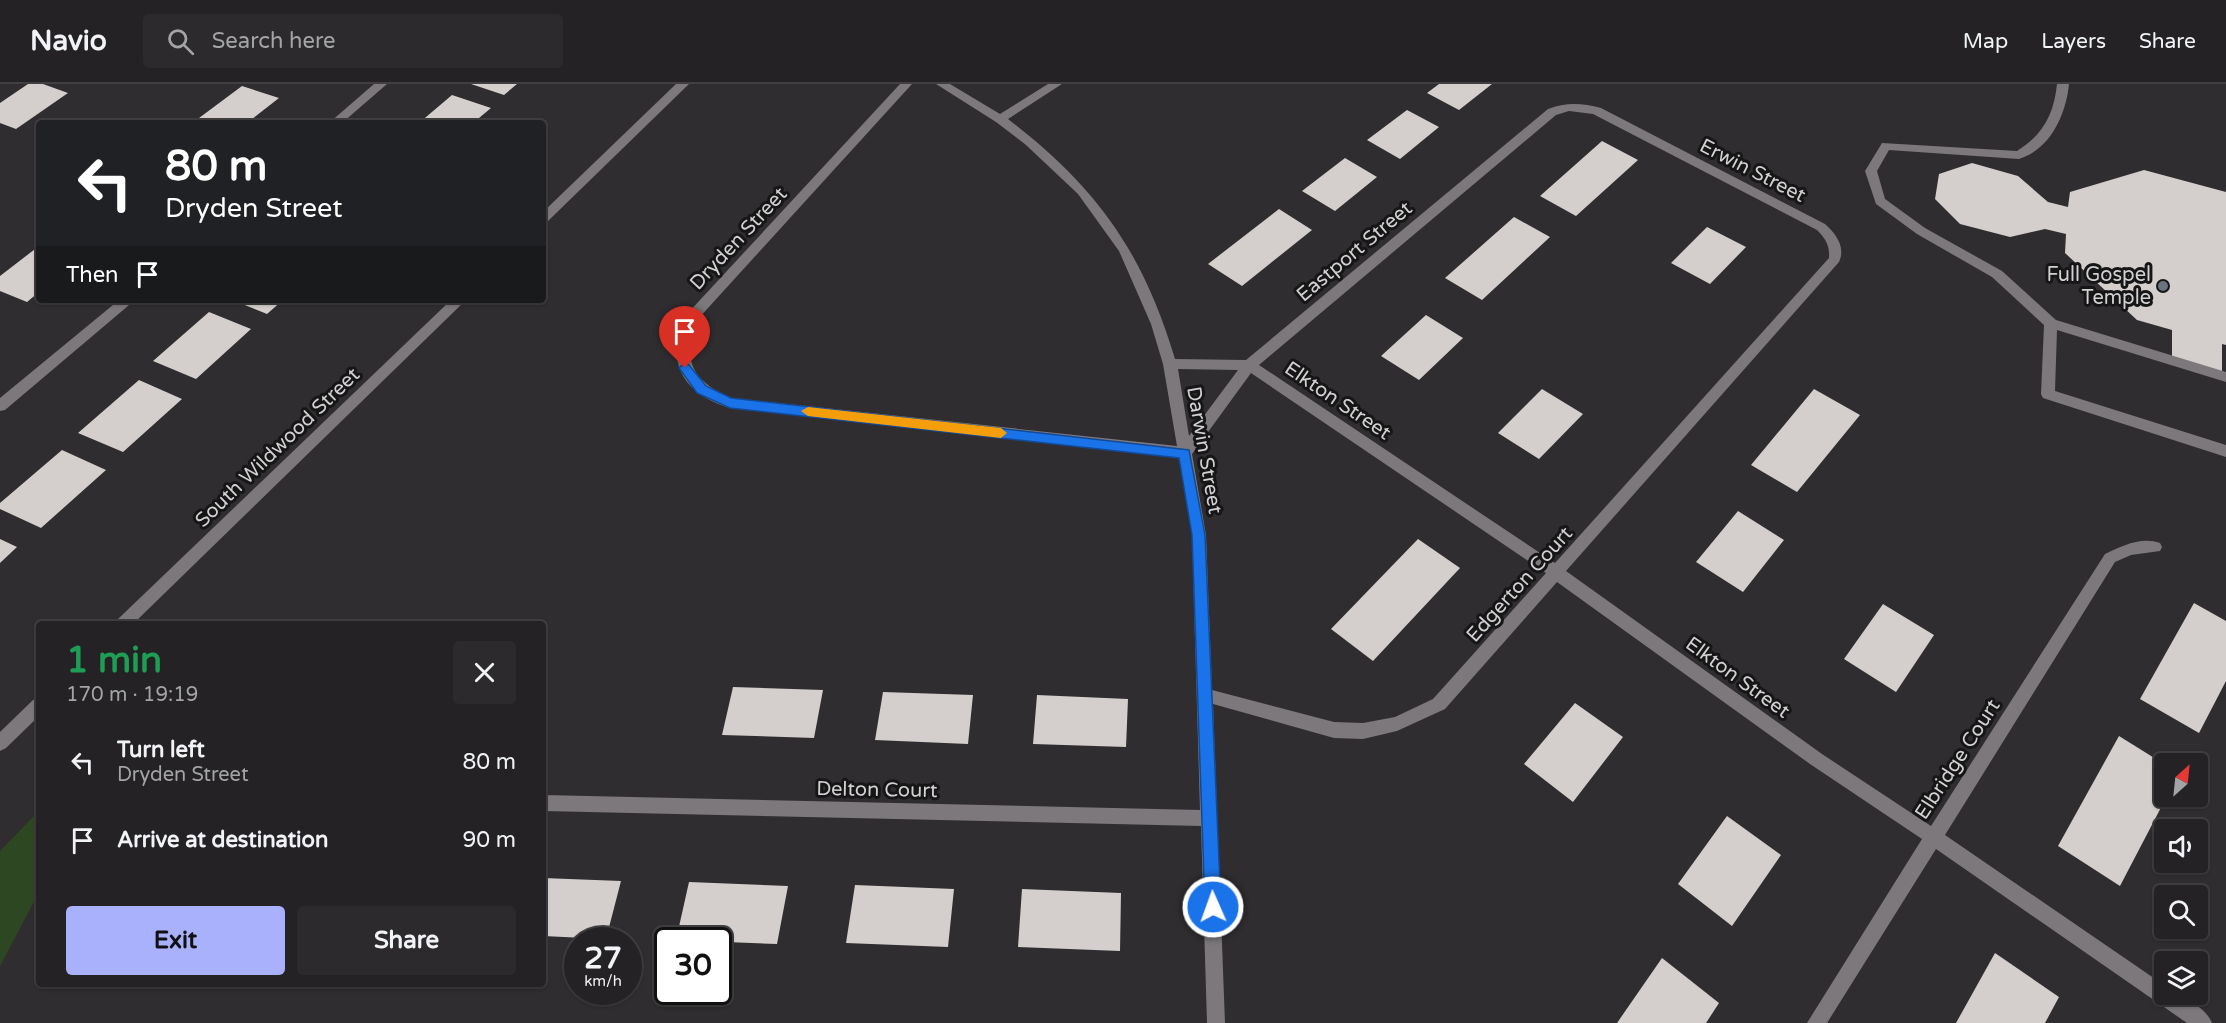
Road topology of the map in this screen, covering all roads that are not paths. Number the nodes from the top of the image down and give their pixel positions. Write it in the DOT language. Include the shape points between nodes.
graph roads {
  1 [pos="381,84"];
  2 [pos="683,84"];
  3 [pos="906,84"];
  4 [pos="942,84"];
  5 [pos="1056,84"];
  6 [pos="2063,84"];
  7 [pos="1573,107"];
  8 [pos="339,120"];
  9 [pos="1000,120"];
  10 [pos="546,216"];
  11 [pos="124,303"];
  12 [pos="456,303"];
  13 [pos="1791,308"];
  14 [pos="2051,323"];
  15 [pos="1170,364"];
  16 [pos="1249,365"];
  17 [pos="2226,377"];
  18 [pos="0,406"];
  19 [pos="2226,451"];
  20 [pos="1185,453"];
  21 [pos="2155,547"];
  22 [pos="1557,573"];
  23 [pos="126,621"];
  24 [pos="1204,694"];
  25 [pos="36,708"];
  26 [pos="0,743"];
  27 [pos="546,803"];
  28 [pos="1210,818"];
  29 [pos="1932,836"];
  30 [pos="1216,1023"];
  31 [pos="1816,1023"];
  32 [pos="2203,1023"];
  1 -- 8 [label="street"];
  2 -- 10 [label="street"];
  3 -- 20 [label="street, Dryden Street" via="693,316 685,332 682,358 693,381 730,403"];
  4 -- 9 [label="street, Darwin Street"];
  5 -- 9 [label="street"];
  6 -- 14 [label="street" via="2056,121 2035,146 2019,155 1886,146 1870,171 1880,201 1921,231 1997,274"];
  7 -- 13 [label="street, Erwin Street" via="1597,111 1821,227 1833,239 1835,259"];
  7 -- 16 [label="street, Eastport Street" via="1552,112"];
  9 -- 15 [label="street, Darwin Street" via="1057,165 1104,219 1143,287"];
  11 -- 18 [label="street"];
  12 -- 23 [label="street, South Wildwood Street"];
  13 -- 22 [label="street, Edgerton Court"];
  14 -- 17 [label="street"];
  14 -- 19 [label="street" via="2048,394"];
  15 -- 16 [label="street"];
  15 -- 20 [label="street, Darwin Street"];
  16 -- 20 [label="street, Eastport Street"];
  16 -- 22 [label="street, Elkton Street"];
  20 -- 24 [label="street, Darwin Street" via="1199,535"];
  21 -- 29 [label="street, Elbridge Court" via="2129,549 2110,558"];
  22 -- 24 [label="street, Edgerton Court" via="1439,704 1397,724 1363,731 1334,730"];
  22 -- 29 [label="street, Elkton Street" via="1816,759"];
  24 -- 28 [label="street, Darwin Street"];
  25 -- 26 [label="street"];
  27 -- 28 [label="street, Delton Court"];
  28 -- 30 [label="street, Darwin Street"];
  29 -- 31 [label="street, Elbridge Court"];
  29 -- 32 [label="street, Elkton Street"];
}
